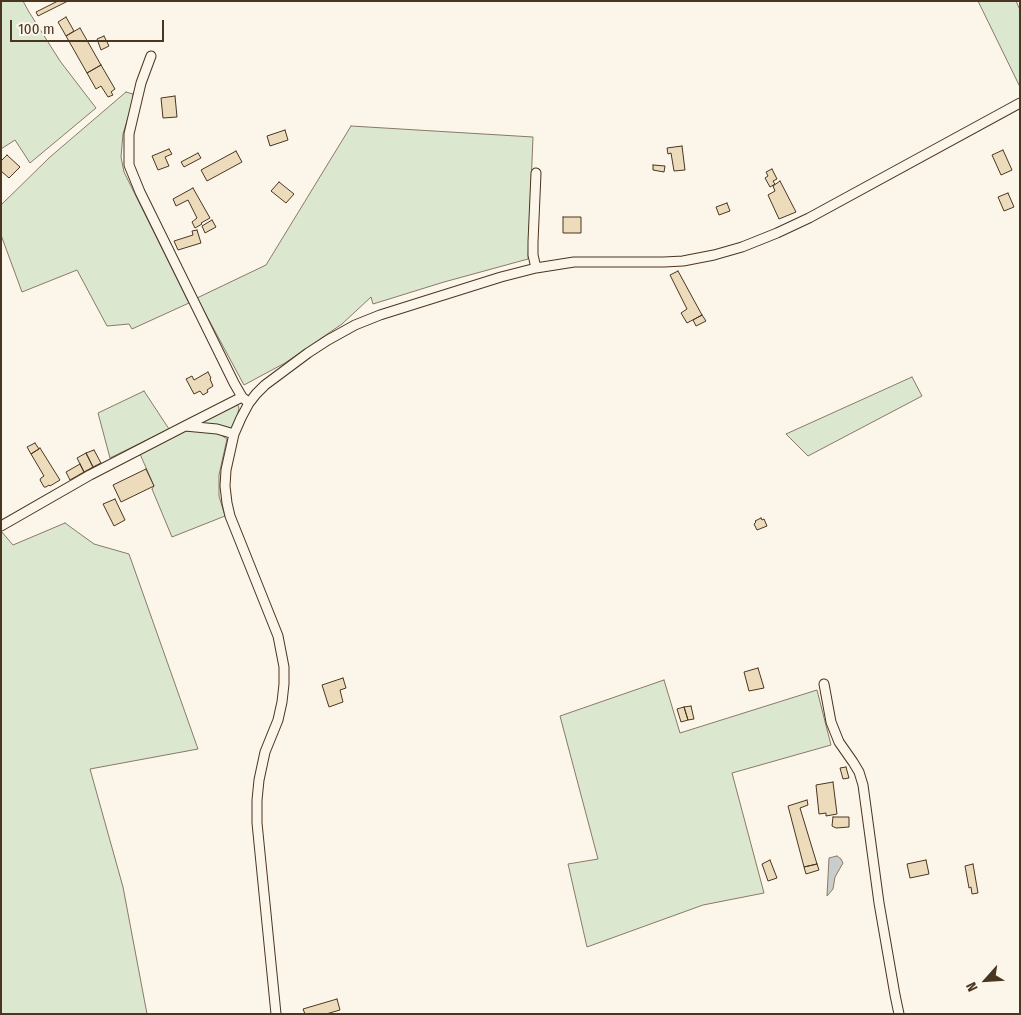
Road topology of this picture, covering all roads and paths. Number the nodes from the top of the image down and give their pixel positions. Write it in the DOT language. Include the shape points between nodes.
graph roads {
  1 [pos="151,56"];
  2 [pos="1020,103"];
  3 [pos="536,173"];
  4 [pos="536,268"];
  5 [pos="246,400"];
  6 [pos="185,426"];
  7 [pos="234,434"];
  8 [pos="1,526"];
  9 [pos="824,684"];
  10 [pos="276,1014"];
  11 [pos="899,1014"];
  1 -- 5 [label="street" via="129,134 129,165 234,383"];
  2 -- 4 [label="street" via="809,218 742,247 683,261 574,262"];
  3 -- 4 [label="street" via="533,255"];
  4 -- 5 [label="street" via="418,302 355,325 328,340"];
  5 -- 6 [label="street"];
  5 -- 7 [label="street"];
  6 -- 7 [label="street" via="216,428"];
  6 -- 8 [label="street"];
  7 -- 10 [label="street" via="226,470 227,503 278,636 284,667 282,702 265,752 257,800"];
  9 -- 11 [label="street" via="836,736 860,772 863,785"];
}
